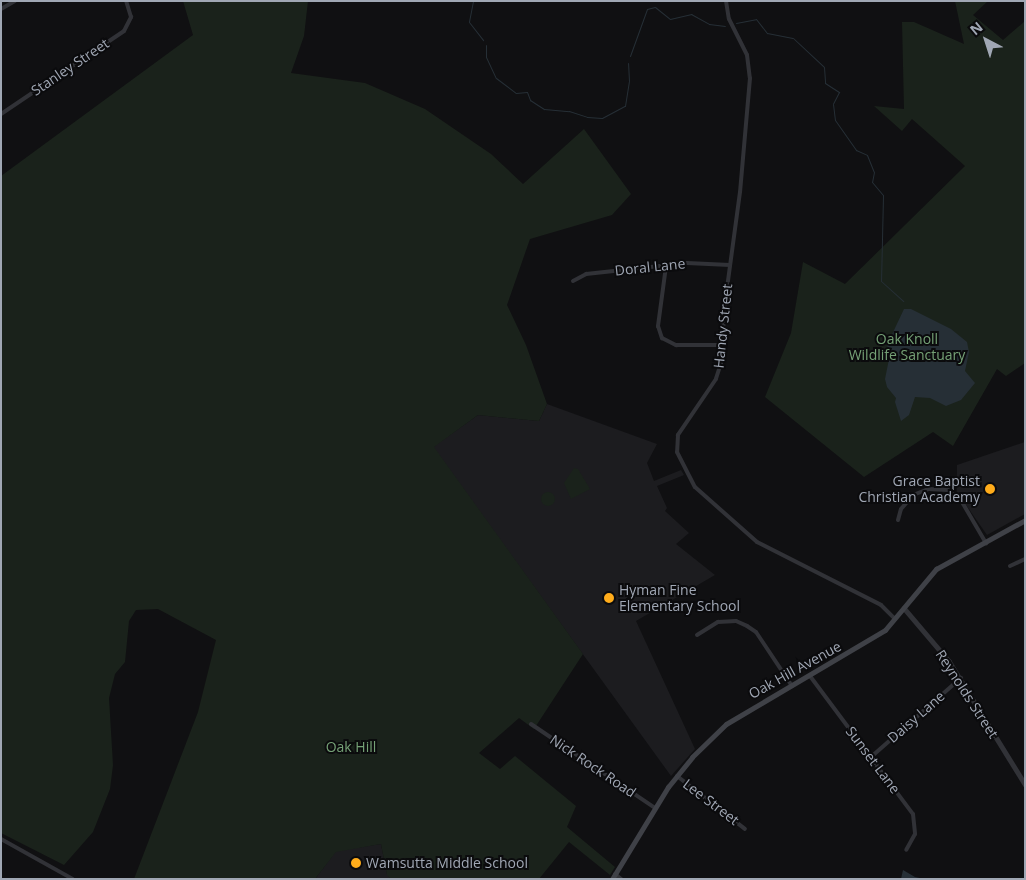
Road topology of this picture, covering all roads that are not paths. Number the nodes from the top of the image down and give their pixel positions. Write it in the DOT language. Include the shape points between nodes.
graph roads {
  1 [pos="15,1"];
  2 [pos="126,1"];
  3 [pos="726,1"];
  4 [pos="1,9"];
  5 [pos="1,114"];
  6 [pos="730,265"];
  7 [pos="666,266"];
  8 [pos="573,281"];
  9 [pos="722,345"];
  10 [pos="898,520"];
  11 [pos="1025,520"];
  12 [pos="986,543"];
  13 [pos="1025,559"];
  14 [pos="1010,566"];
  15 [pos="904,608"];
  16 [pos="895,619"];
  17 [pos="697,635"];
  18 [pos="810,676"];
  19 [pos="961,678"];
  20 [pos="792,686"];
  21 [pos="532,724"];
  22 [pos="871,757"];
  23 [pos="676,776"];
  24 [pos="1025,784"];
  25 [pos="655,808"];
  26 [pos="745,829"];
  27 [pos="1,839"];
  28 [pos="906,850"];
  29 [pos="613,877"];
  30 [pos="73,879"];
  31 [pos="621,879"];
  1 -- 4 [label="street"];
  2 -- 5 [label="street, Stanley Street" via="130,15 124,31"];
  3 -- 6 [label="street, Handy Street" via="729,19 747,55 750,78"];
  6 -- 7 [label="street, Doral Lane" via="705,262"];
  6 -- 9 [label="street, Handy Street"];
  7 -- 8 [label="street, Doral Lane" via="586,274"];
  7 -- 9 [label="street" via="658,326 662,338 676,345"];
  9 -- 16 [label="street, Handy Street" via="721,369 678,435 677,452 688,477 713,505 765,548 881,605"];
  10 -- 12 [label="street" via="901,509 913,494 929,489 948,490 962,502"];
  11 -- 12 [label="main road, Oak Hill Avenue"];
  12 -- 15 [label="main road, Oak Hill Avenue" via="936,569 917,587"];
  13 -- 14 [label="street"];
  15 -- 16 [label="main road, Oak Hill Avenue"];
  15 -- 19 [label="street, Reynolds Street"];
  16 -- 18 [label="main road, Oak Hill Avenue" via="875,636"];
  17 -- 20 [label="street" via="718,622 736,621 747,626 756,632"];
  18 -- 20 [label="main road, Oak Hill Avenue"];
  18 -- 22 [label="street, Sunset Lane"];
  19 -- 22 [label="street, Daisy Lane"];
  19 -- 24 [label="street, Reynolds Street"];
  20 -- 23 [label="main road, Oak Hill Avenue" via="726,724"];
  21 -- 25 [label="street, Nick Rock Road"];
  22 -- 28 [label="street, Sunset Lane" via="913,814 915,834"];
  23 -- 25 [label="main road, Oak Hill Avenue"];
  23 -- 26 [label="street, Lee Street"];
  25 -- 29 [label="main road, Oak Hill Avenue"];
  27 -- 30 [label="street"];
  29 -- 31 [label="street"];
}
